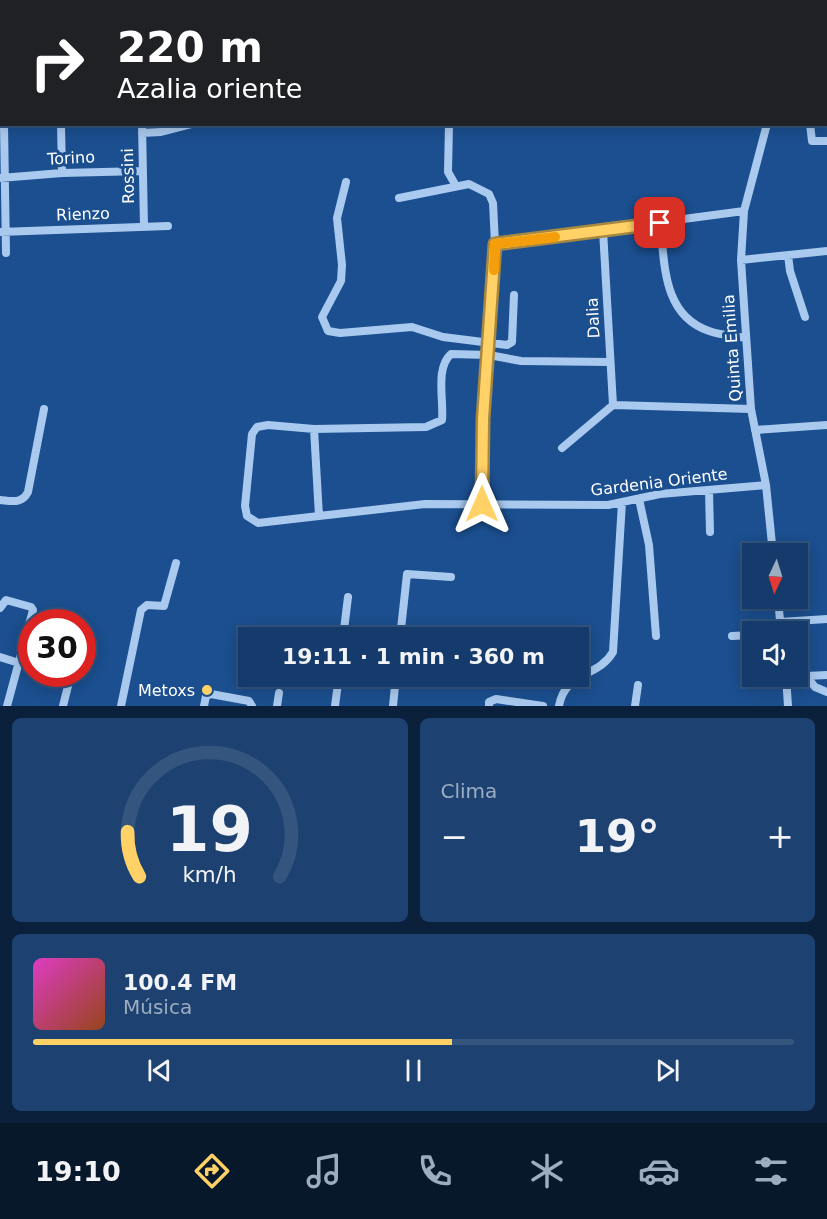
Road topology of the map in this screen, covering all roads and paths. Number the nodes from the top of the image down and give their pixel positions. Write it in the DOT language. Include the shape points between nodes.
graph roads {
  1 [pos="3,126"];
  2 [pos="61,126"];
  3 [pos="184,126"];
  4 [pos="449,126"];
  5 [pos="767,126"];
  6 [pos="810,126"];
  7 [pos="142,129"];
  8 [pos="827,141"];
  9 [pos="143,171"];
  10 [pos="62,173"];
  11 [pos="3,178"];
  12 [pos="346,182"];
  13 [pos="456,186"];
  14 [pos="399,198"];
  15 [pos="744,211"];
  16 [pos="660,223"];
  17 [pos="168,226"];
  18 [pos="144,227"];
  19 [pos="603,230"];
  20 [pos="3,232"];
  21 [pos="495,244"];
  22 [pos="827,251"];
  23 [pos="6,253"];
  24 [pos="788,255"];
  25 [pos="741,260"];
  26 [pos="514,295"];
  27 [pos="805,317"];
  28 [pos="746,338"];
  29 [pos="490,344"];
  30 [pos="489,355"];
  31 [pos="610,362"];
  32 [pos="613,405"];
  33 [pos="44,409"];
  34 [pos="751,409"];
  35 [pos="827,425"];
  36 [pos="314,429"];
  37 [pos="755,430"];
  38 [pos="562,448"];
  39 [pos="766,485"];
  40 [pos="709,490"];
  41 [pos="639,499"];
  42 [pos="0,500"];
  43 [pos="622,502"];
  44 [pos="482,504"];
  45 [pos="319,516"];
  46 [pos="710,532"];
  47 [pos="772,543"];
  48 [pos="176,563"];
  49 [pos="451,577"];
  50 [pos="348,597"];
  51 [pos="0,608"];
  52 [pos="32,609"];
  53 [pos="827,619"];
  54 [pos="796,621"];
  55 [pos="345,627"];
  56 [pos="401,627"];
  57 [pos="656,636"];
  58 [pos="732,636"];
  59 [pos="742,636"];
  60 [pos="0,657"];
  61 [pos="18,663"];
  62 [pos="18,667"];
  63 [pos="827,675"];
  64 [pos="808,676"];
  65 [pos="808,678"];
  66 [pos="638,685"];
  67 [pos="68,687"];
  68 [pos="338,687"];
  69 [pos="395,687"];
  70 [pos="787,687"];
  71 [pos="827,692"];
  72 [pos="279,693"];
  73 [pos="228,696"];
  74 [pos="8,706"];
  75 [pos="63,706"];
  76 [pos="121,706"];
  77 [pos="204,706"];
  78 [pos="227,706"];
  79 [pos="252,706"];
  80 [pos="277,706"];
  81 [pos="335,706"];
  82 [pos="393,706"];
  83 [pos="489,706"];
  84 [pos="543,706"];
  85 [pos="559,706"];
  86 [pos="635,706"];
  87 [pos="788,706"];
  1 -- 11 [label="street"];
  2 -- 10 [label="street"];
  3 -- 7 [label="street" via="161,132"];
  4 -- 13 [label="street" via="448,171"];
  5 -- 15 [label="street, Quinta Emilia"];
  6 -- 8 [label="street" via="810,138"];
  7 -- 9 [label="street, Rossini"];
  9 -- 10 [label="street, Torino"];
  9 -- 18 [label="street, Rossini"];
  10 -- 11 [label="street, Torino"];
  11 -- 20 [label="street"];
  12 -- 29 [label="street" via="337,218 341,281 322,317 328,331 412,327 443,337"];
  13 -- 14 [label="street"];
  13 -- 21 [label="street" via="469,184 489,194"];
  15 -- 16 [label="street"];
  15 -- 25 [label="street, Quinta Emilia"];
  16 -- 19 [label="street"];
  16 -- 28 [label="street" via="667,288 675,305 689,320 708,331"];
  17 -- 18 [label="street, Rienzo"];
  18 -- 20 [label="street, Rienzo"];
  19 -- 21 [label="street"];
  19 -- 31 [label="street, Dalia"];
  20 -- 23 [label="street"];
  21 -- 29 [label="street"];
  22 -- 24 [label="street"];
  24 -- 25 [label="street"];
  24 -- 27 [label="street"];
  25 -- 28 [label="street, Quinta Emilia"];
  26 -- 29 [label="street" via="512,342"];
  28 -- 34 [label="street, Quinta Emilia"];
  29 -- 30 [label="street"];
  30 -- 31 [label="street" via="521,361"];
  30 -- 36 [label="street" via="451,354 445,359 442,420 437,424 426,428"];
  30 -- 44 [label="street" via="482,432"];
  31 -- 32 [label="street, Dalia"];
  32 -- 34 [label="street"];
  32 -- 38 [label="street"];
  33 -- 42 [label="street" via="25,499"];
  34 -- 37 [label="street, Quinta Emilia"];
  35 -- 37 [label="street"];
  36 -- 45 [label="street"];
  36 -- 45 [label="street, Gardenia Oriente" via="257,427 252,434 245,506 247,516 258,523"];
  37 -- 39 [label="street, Quinta Emilia"];
  39 -- 40 [label="street, Gardenia Oriente"];
  39 -- 47 [label="street, Quinta Emilia"];
  40 -- 41 [label="street, Gardenia Oriente"];
  40 -- 46 [label="street"];
  41 -- 43 [label="street, Gardenia Oriente"];
  41 -- 57 [label="street" via="649,545"];
  43 -- 44 [label="street, Gardenia Oriente" via="608,506"];
  43 -- 85 [label="street" via="613,652 604,663 567,684"];
  44 -- 45 [label="street, Gardenia Oriente" via="416,505"];
  48 -- 76 [label="street" via="164,606 147,605 141,610"];
  49 -- 56 [label="street" via="407,574"];
  50 -- 55 [label="street"];
  51 -- 52 [label="street" via="6,600"];
  53 -- 54 [label="street"];
  58 -- 59 [label="street"];
  60 -- 61 [label="street"];
  62 -- 74 [label="street"];
  63 -- 64 [label="street"];
  65 -- 71 [label="street"];
  66 -- 86 [label="street"];
  67 -- 75 [label="street"];
  68 -- 81 [label="street"];
  69 -- 82 [label="street"];
  70 -- 87 [label="street"];
  72 -- 80 [label="street"];
  73 -- 77 [label="street" via="208,694"];
  73 -- 78 [label="street"];
  73 -- 79 [label="street" via="249,701"];
  83 -- 84 [label="street" via="496,699"];
}
